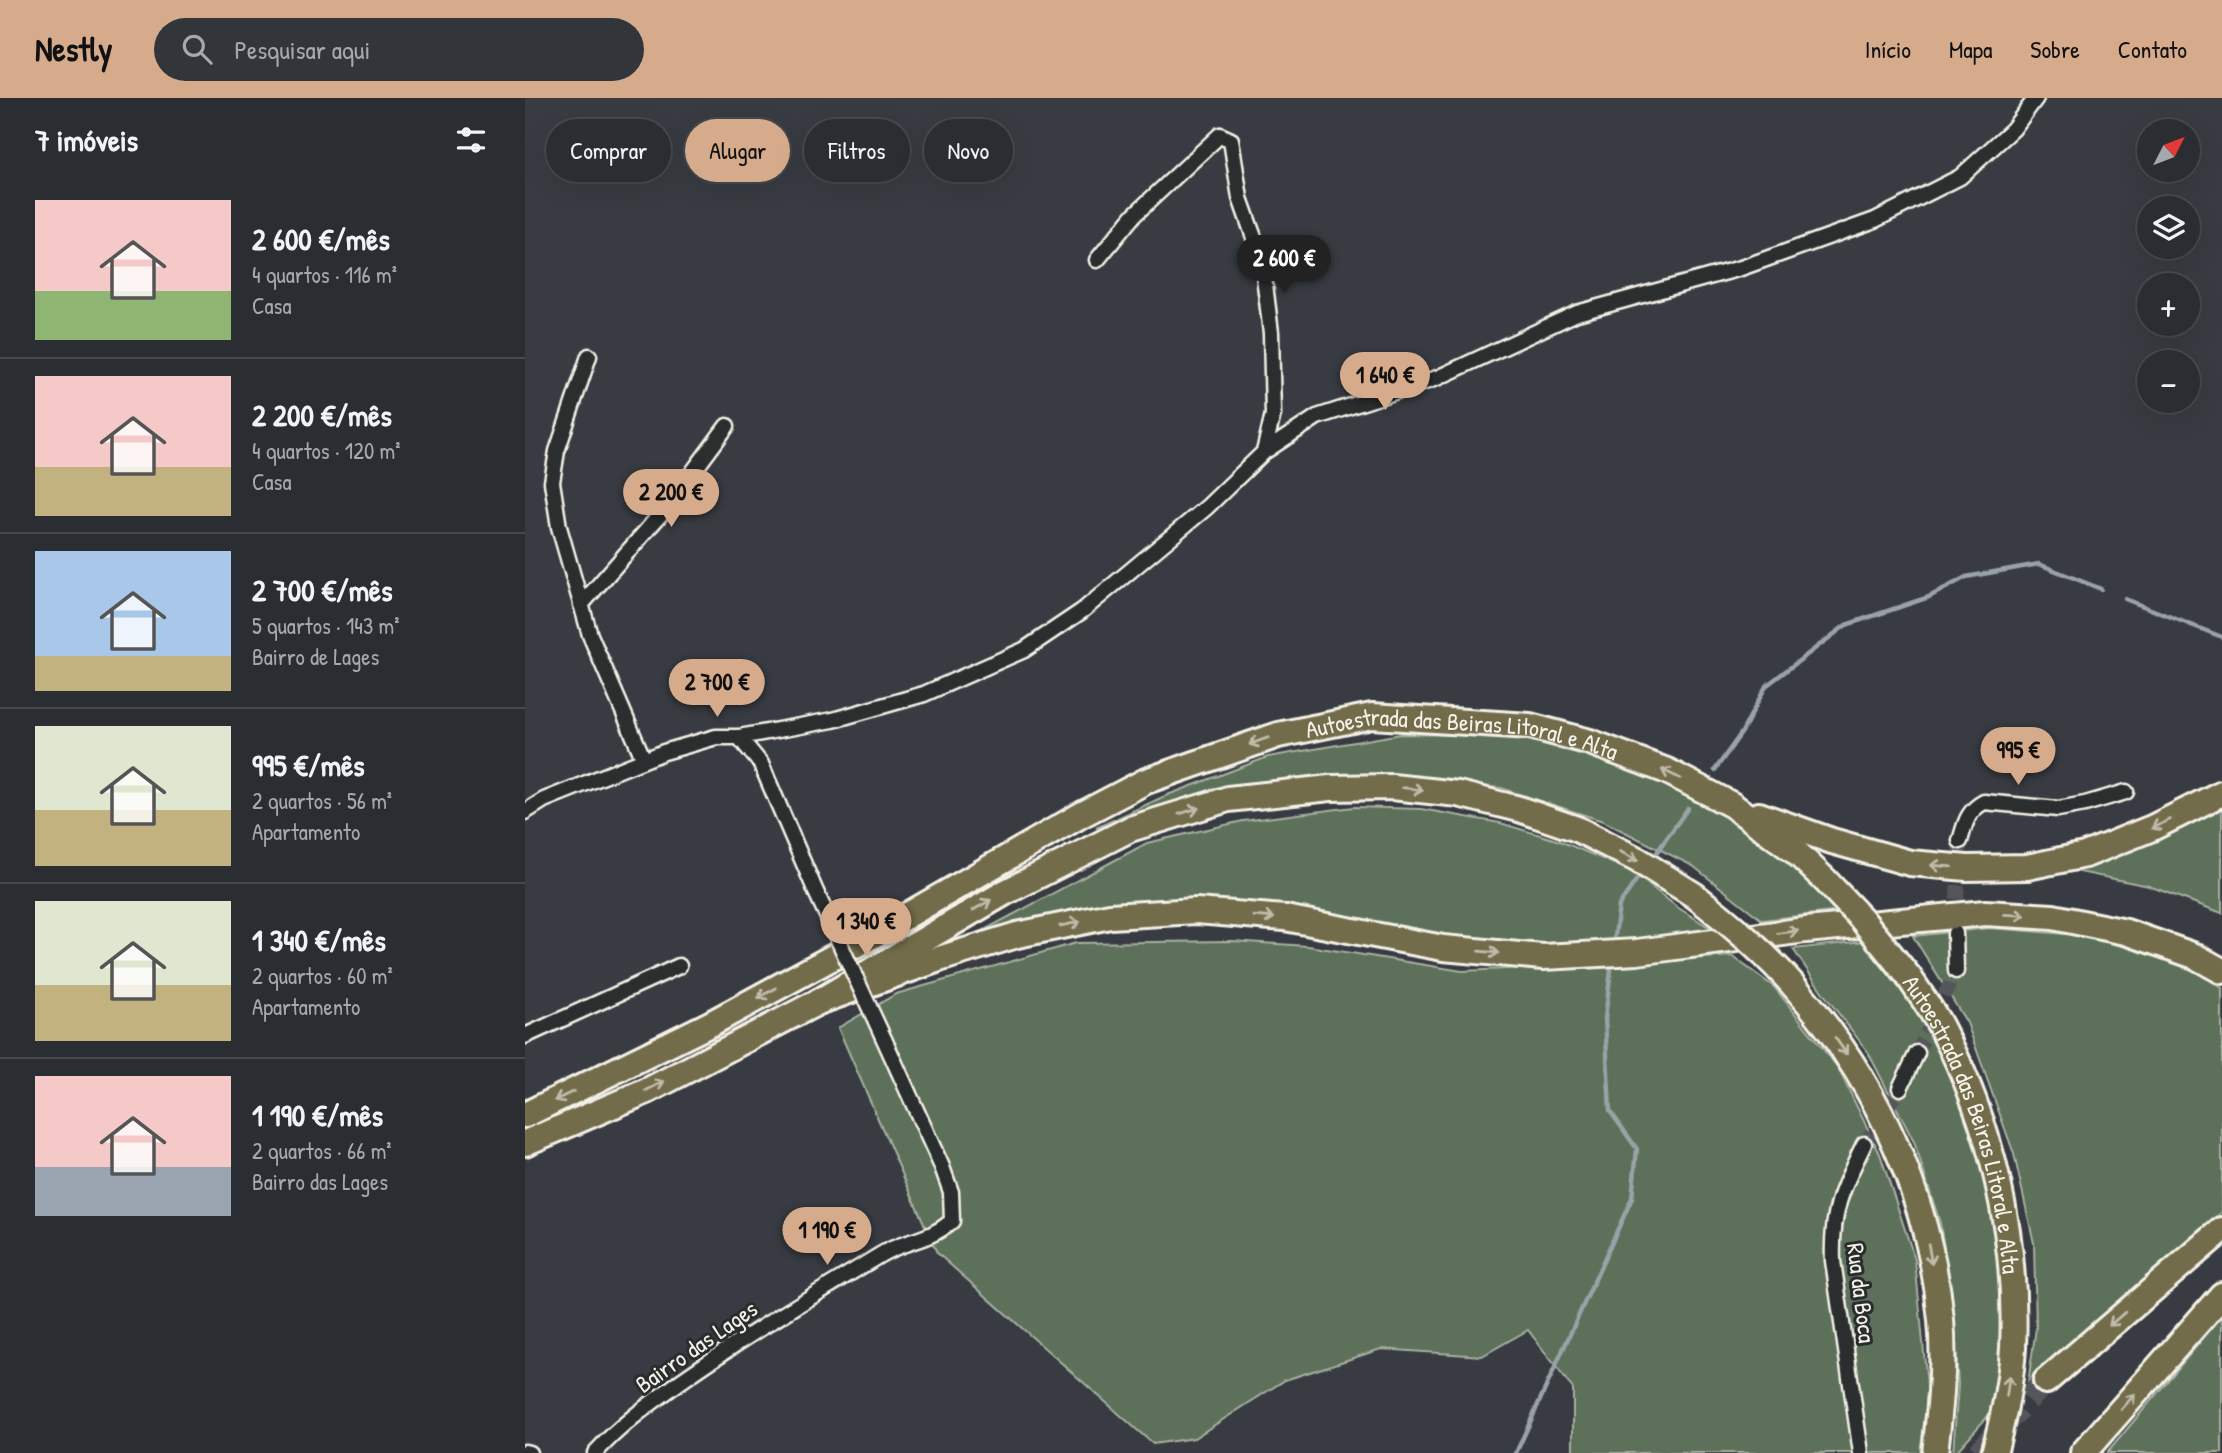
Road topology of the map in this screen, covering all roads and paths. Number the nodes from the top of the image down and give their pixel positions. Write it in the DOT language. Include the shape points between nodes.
graph roads {
  1 [pos="2036,98"];
  2 [pos="1097,260"];
  3 [pos="589,356"];
  4 [pos="727,426"];
  5 [pos="1264,452"];
  6 [pos="582,605"];
  7 [pos="739,737"];
  8 [pos="644,760"];
  9 [pos="2126,792"];
  10 [pos="2222,793"];
  11 [pos="1732,805"];
  12 [pos="525,812"];
  13 [pos="1960,842"];
  14 [pos="1955,933"];
  15 [pos="679,966"];
  16 [pos="1956,971"];
  17 [pos="2222,971"];
  18 [pos="818,1002"];
  19 [pos="525,1036"];
  20 [pos="1917,1053"];
  21 [pos="1900,1088"];
  22 [pos="525,1115"];
  23 [pos="525,1143"];
  24 [pos="1864,1144"];
  25 [pos="2222,1230"];
  26 [pos="2222,1295"];
  27 [pos="2046,1381"];
  28 [pos="595,1453"];
  29 [pos="1861,1453"];
  30 [pos="1935,1453"];
  31 [pos="1994,1453"];
  32 [pos="2083,1453"];
  1 -- 5 [label="street" via="2014,129 1960,177 1875,220 1741,268 1577,313 1437,378 1317,416"];
  2 -- 5 [label="street" via="1134,215 1220,135 1231,140 1240,198 1262,260 1271,333 1273,414"];
  3 -- 6 [label="street" via="557,451 552,482 559,527"];
  4 -- 6 [label="street" via="667,507"];
  5 -- 7 [label="street" via="1082,611 1024,649 923,694 833,720"];
  6 -- 8 [label="street" via="590,635"];
  7 -- 8 [label="street" via="716,737"];
  7 -- 28 [label="street, Bairro das Lages, bridge" via="761,764 942,1167 951,1192 951,1221 939,1233 885,1252 742,1340 628,1421"];
  8 -- 12 [label="street"];
  9 -- 13 [label="street" via="2058,809 1984,802 1973,808"];
  10 -- 11 [label="highway, one-way" via="2085,855 2027,867 1910,863"];
  11 -- 22 [label="highway, Autoestrada das Beiras Litoral e Alta, one-way" via="1667,771 1590,742 1530,726 1372,716 1277,735 1146,781 711,1024"];
  31 -- 11 [label="highway, Autoestrada das Beiras Litoral e Alta, one-way, bridge" via="2013,1349 2013,1285 1991,1154 1969,1084 1940,1024 1861,918 1797,853"];
  14 -- 16 [label="street"];
  15 -- 19 [label="street"];
  18 -- 17 [label="highway, one-way" via="1017,935 1110,916 1196,911 1285,918 1443,948 1543,957 1637,952 1924,918 2025,915 2126,932 2195,956"];
  23 -- 18 [label="highway, Autoestrada das Beiras Litoral e Alta, one-way" via="647,1091"];
  18 -- 30 [label="highway, Autoestrada das Beiras Litoral e Alta, one-way, bridge" via="1004,893 1130,829 1228,799 1330,788 1392,787 1458,794 1577,829 1638,860 1735,927 1799,992 1857,1070 1887,1124 1926,1233 1941,1321 1941,1399"];
  20 -- 21 [label="street"];
  24 -- 29 [label="street, Rua da Boca" via="1836,1205 1832,1230"];
  25 -- 27 [label="highway, one-way"];
  32 -- 26 [label="highway, one-way"];
}
